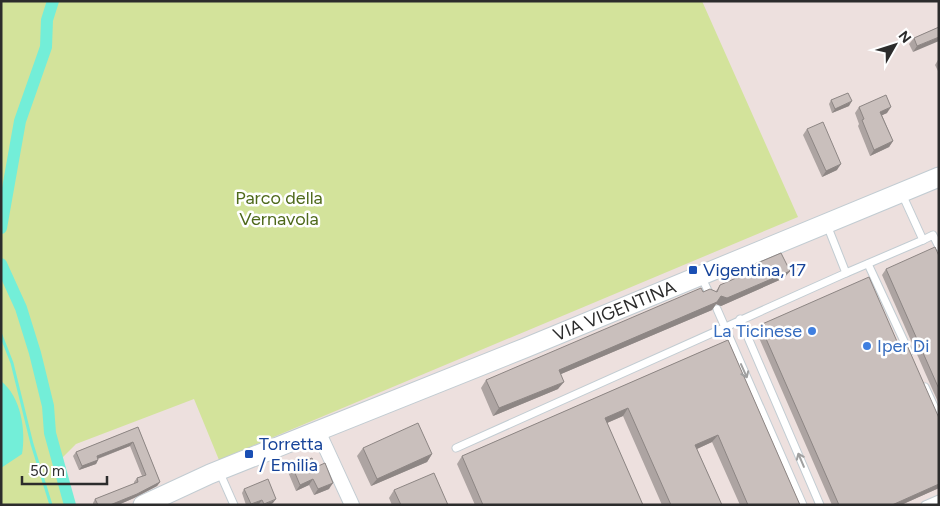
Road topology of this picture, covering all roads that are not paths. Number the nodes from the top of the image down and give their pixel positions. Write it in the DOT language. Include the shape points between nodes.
graph roads {
  1 [pos="939,177"];
  2 [pos="902,193"];
  3 [pos="826,224"];
  4 [pos="923,240"];
  5 [pos="939,247"];
  6 [pos="868,264"];
  7 [pos="846,274"];
  8 [pos="701,275"];
  9 [pos="710,294"];
  10 [pos="717,309"];
  11 [pos="740,319"];
  12 [pos="725,326"];
  13 [pos="914,363"];
  14 [pos="922,381"];
  15 [pos="939,417"];
  16 [pos="318,431"];
  17 [pos="456,448"];
  18 [pos="219,471"];
  19 [pos="939,499"];
  20 [pos="143,505"];
  21 [pos="234,505"];
  22 [pos="352,505"];
  23 [pos="803,505"];
  24 [pos="820,505"];
  25 [pos="924,505"];
  1 -- 2 [label="street, VIA VIGENTINA"];
  2 -- 3 [label="street, VIA VIGENTINA"];
  2 -- 4 [label="lane"];
  3 -- 7 [label="lane"];
  3 -- 8 [label="street, VIA VIGENTINA"];
  4 -- 5 [label="lane" via="933,235"];
  4 -- 6 [label="lane"];
  6 -- 7 [label="lane"];
  6 -- 13 [label="lane"];
  7 -- 11 [label="lane"];
  8 -- 9 [label="lane"];
  8 -- 16 [label="street, VIA VIGENTINA"];
  10 -- 12 [label="lane"];
  11 -- 12 [label="lane"];
  24 -- 11 [label="lane, one-way"];
  12 -- 17 [label="lane"];
  12 -- 23 [label="lane, one-way"];
  14 -- 15 [label="lane"];
  16 -- 18 [label="street, VIA VIGENTINA"];
  16 -- 22 [label="street"];
  18 -- 20 [label="street, VIA VIGENTINA"];
  18 -- 21 [label="lane"];
  19 -- 25 [label="lane"];
}
